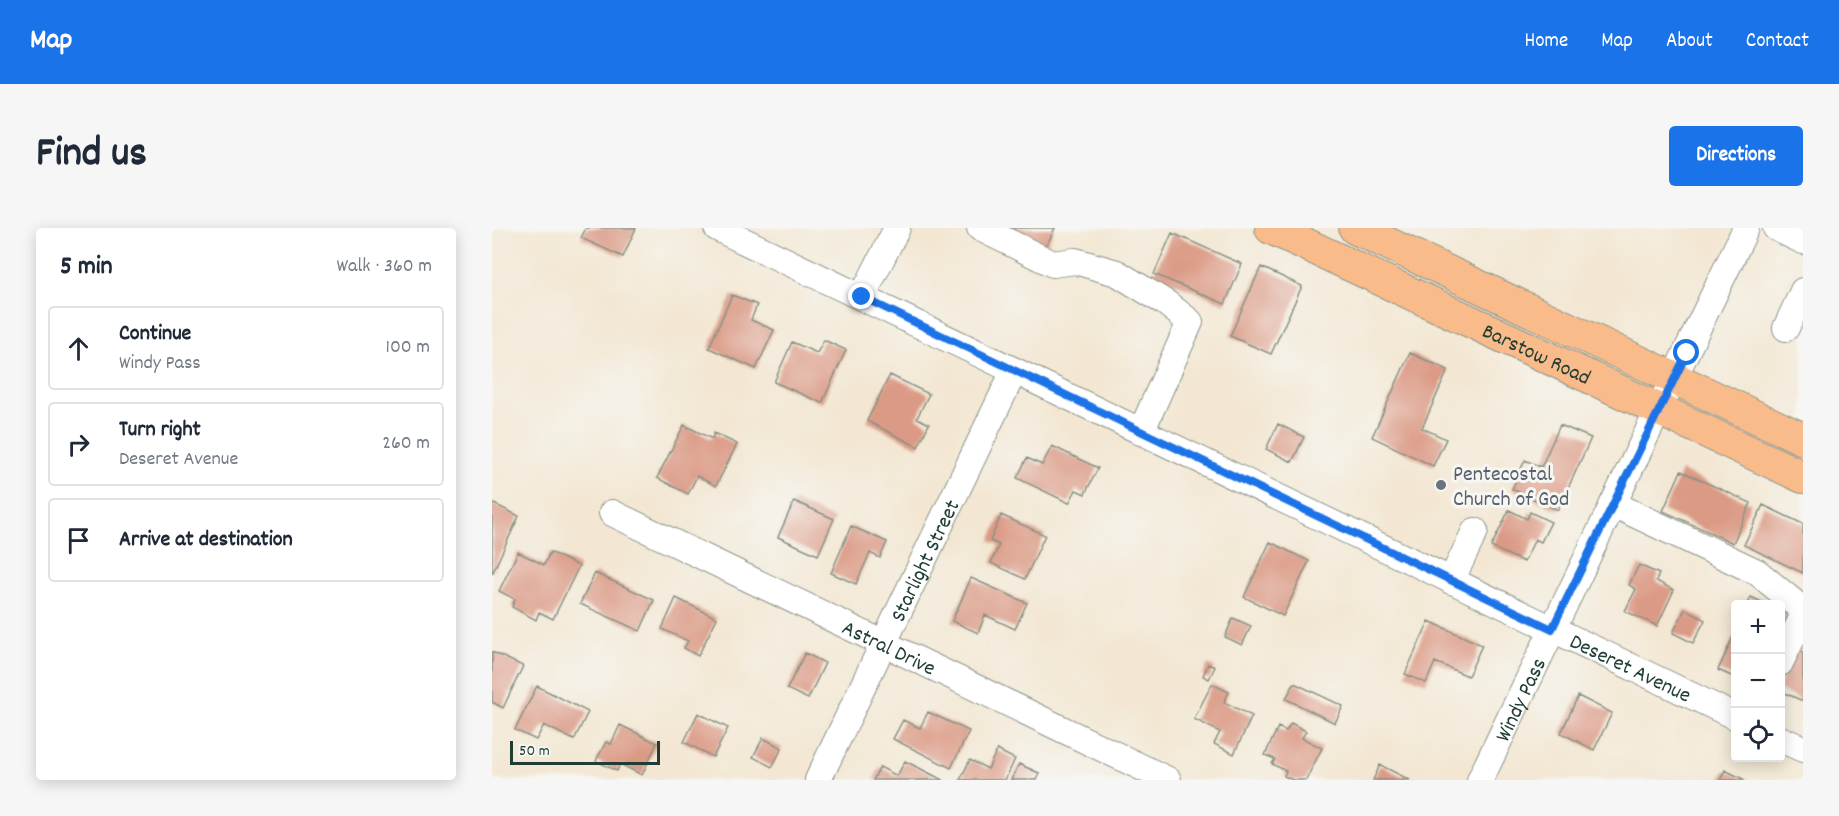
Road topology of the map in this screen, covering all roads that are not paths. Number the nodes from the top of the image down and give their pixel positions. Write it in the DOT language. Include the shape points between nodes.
graph roads {
  1 [pos="717,228"];
  2 [pos="897,228"];
  3 [pos="980,228"];
  4 [pos="1271,228"];
  5 [pos="1355,228"];
  6 [pos="1746,228"];
  7 [pos="1776,228"];
  8 [pos="1803,241"];
  9 [pos="1803,291"];
  10 [pos="862,297"];
  11 [pos="1786,328"];
  12 [pos="1014,371"];
  13 [pos="1674,379"];
  14 [pos="1659,410"];
  15 [pos="1141,432"];
  16 [pos="1803,439"];
  17 [pos="1803,477"];
  18 [pos="1613,504"];
  19 [pos="612,513"];
  20 [pos="1475,531"];
  21 [pos="1451,581"];
  22 [pos="1803,610"];
  23 [pos="1803,616"];
  24 [pos="1552,629"];
  25 [pos="884,643"];
  26 [pos="1784,654"];
  27 [pos="1731,715"];
  28 [pos="1785,741"];
  29 [pos="1803,750"];
  30 [pos="818,780"];
  31 [pos="1168,780"];
  32 [pos="1480,780"];
  1 -- 10 [label="street, Deseret Avenue"];
  2 -- 10 [label="street"];
  3 -- 15 [label="street" via="1053,264 1075,261 1116,273 1190,322"];
  4 -- 14 [label="main road, Barstow Road"];
  5 -- 13 [label="main road, Barstow Road"];
  6 -- 13 [label="street, Windy Pass"];
  7 -- 8 [label="street"];
  9 -- 11 [label="street"];
  10 -- 12 [label="street, Deseret Avenue"];
  12 -- 15 [label="street, Deseret Avenue"];
  12 -- 25 [label="street, Starlight Street"];
  13 -- 14 [label="street, Windy Pass"];
  13 -- 16 [label="main road, Barstow Road"];
  14 -- 17 [label="main road, Barstow Road"];
  14 -- 18 [label="street, Windy Pass"];
  15 -- 21 [label="street, Deseret Avenue"];
  18 -- 22 [label="street" via="1757,572"];
  18 -- 24 [label="street, Windy Pass"];
  19 -- 25 [label="street, Astral Drive"];
  20 -- 21 [label="street"];
  21 -- 24 [label="street, Deseret Avenue"];
  23 -- 26 [label="street"];
  24 -- 27 [label="street, Deseret Avenue"];
  24 -- 32 [label="street, Windy Pass"];
  25 -- 30 [label="street, Starlight Street"];
  25 -- 31 [label="street, Astral Drive"];
  28 -- 29 [label="street"];
}
